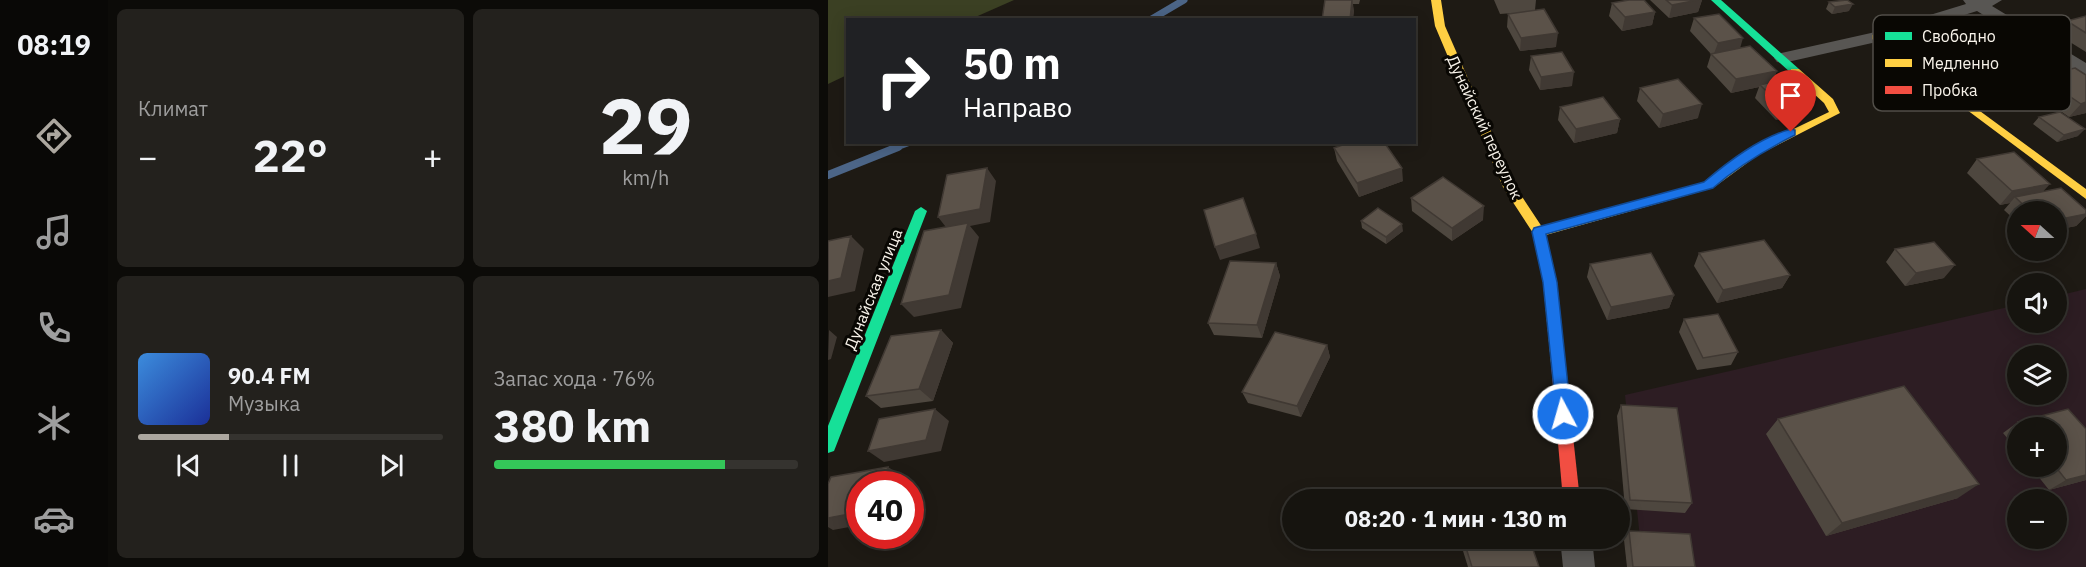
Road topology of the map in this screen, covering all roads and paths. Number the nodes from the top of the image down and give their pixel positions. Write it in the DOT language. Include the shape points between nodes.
graph roads {
  1 [pos="1436,0"];
  2 [pos="1716,0"];
  3 [pos="1981,1"];
  4 [pos="1940,15"];
  5 [pos="2002,15"];
  6 [pos="1873,37"];
  7 [pos="1783,58"];
  8 [pos="2071,61"];
  9 [pos="2086,71"];
  10 [pos="1974,111"];
  11 [pos="2086,195"];
  12 [pos="921,211"];
  13 [pos="1539,232"];
  14 [pos="828,446"];
  15 [pos="1571,489"];
  16 [pos="1577,549"];
  17 [pos="1579,567"];
  1 -- 13 [label="street, Дунайский переулок" via="1440,26 1509,187"];
  2 -- 7 [label="street"];
  3 -- 4 [label="street"];
  3 -- 5 [label="street"];
  6 -- 7 [label="street"];
  7 -- 13 [label="street" via="1829,101 1835,113 1772,140 1709,185"];
  8 -- 9 [label="street"];
  10 -- 11 [label="street"];
  12 -- 14 [label="street, Дунайская улица"];
  13 -- 15 [label="street, Дунайский переулок" via="1550,282"];
  16 -- 17 [label="street"];
}
